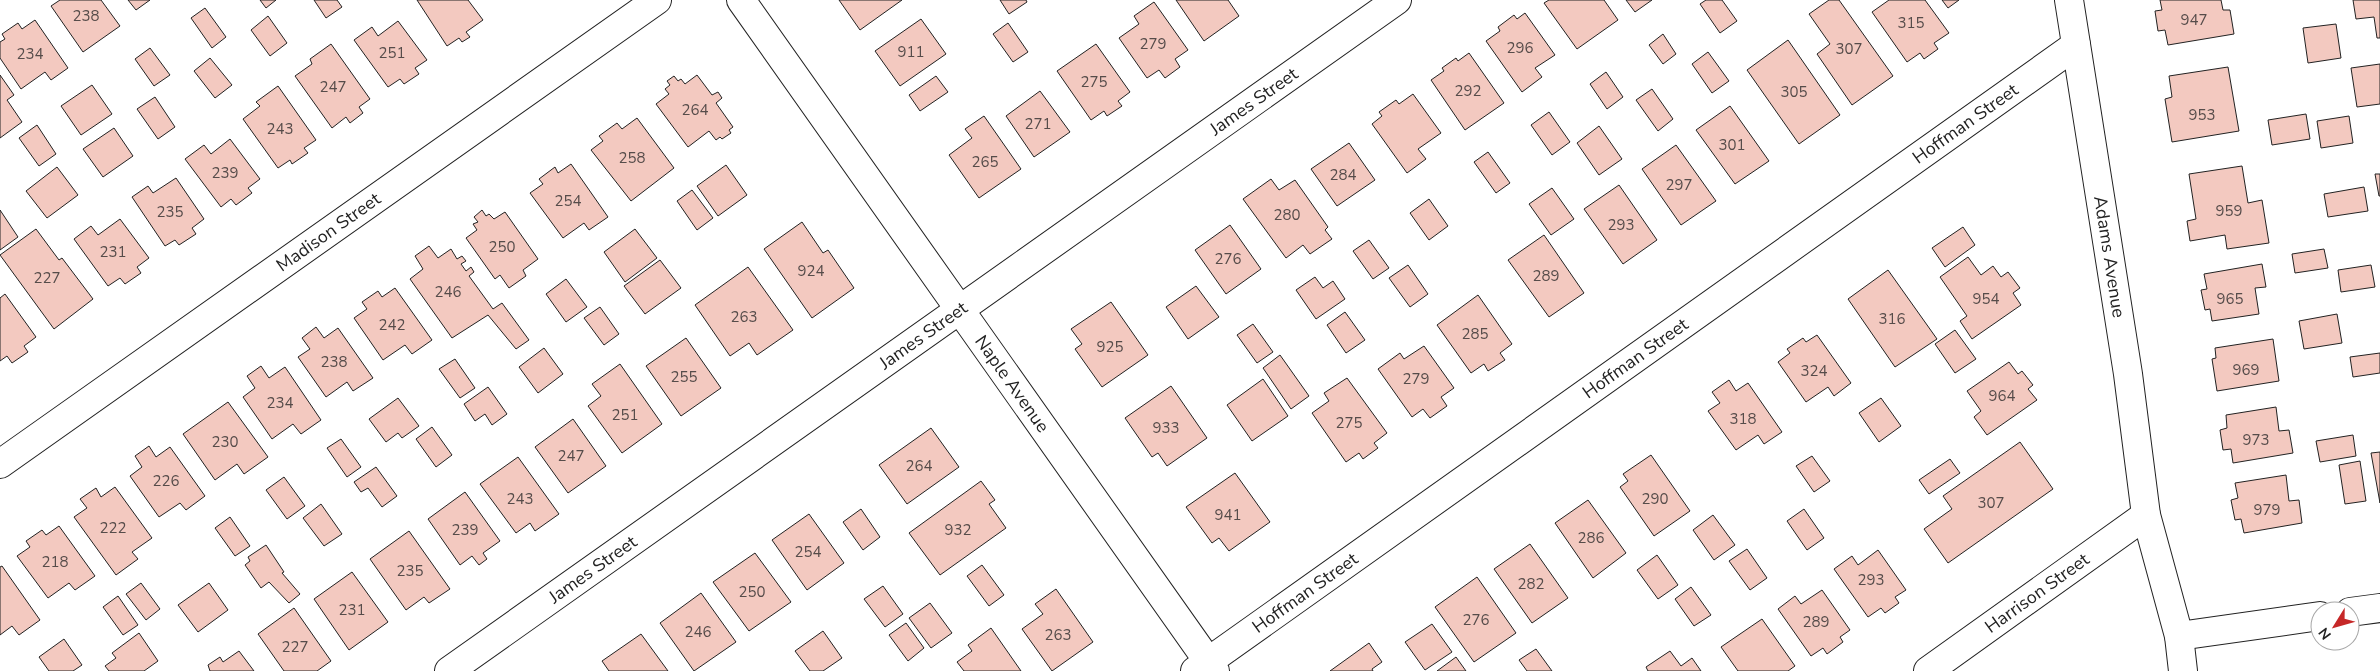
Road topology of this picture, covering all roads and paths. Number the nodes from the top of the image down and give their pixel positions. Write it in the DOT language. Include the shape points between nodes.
graph roads {
  1 [pos="657,0"];
  2 [pos="741,0"];
  3 [pos="1397,0"];
  4 [pos="2070,0"];
  5 [pos="2076,45"];
  6 [pos="960,309"];
  7 [pos="0,464"];
  8 [pos="2146,515"];
  9 [pos="2380,608"];
  10 [pos="2360,611"];
  11 [pos="2310,617"];
  12 [pos="2179,636"];
  13 [pos="1206,668"];
  14 [pos="449,671"];
  15 [pos="1928,671"];
  16 [pos="2183,671"];
  1 -- 7 [label="street, Madison Street"];
  2 -- 6 [label="street, Naple Avenue"];
  3 -- 6 [label="street, James Street"];
  4 -- 5 [label="street, Adams Avenue"];
  5 -- 8 [label="street, Adams Avenue" via="2128,374"];
  5 -- 13 [label="street, Hoffman Street"];
  6 -- 13 [label="street, Naple Avenue"];
  6 -- 14 [label="street, James Street"];
  8 -- 12 [label="street, Adams Avenue"];
  8 -- 15 [label="street, Harrison Street"];
  9 -- 10 [label="street"];
  11 -- 12 [label="street"];
  12 -- 16 [label="street"];
}
